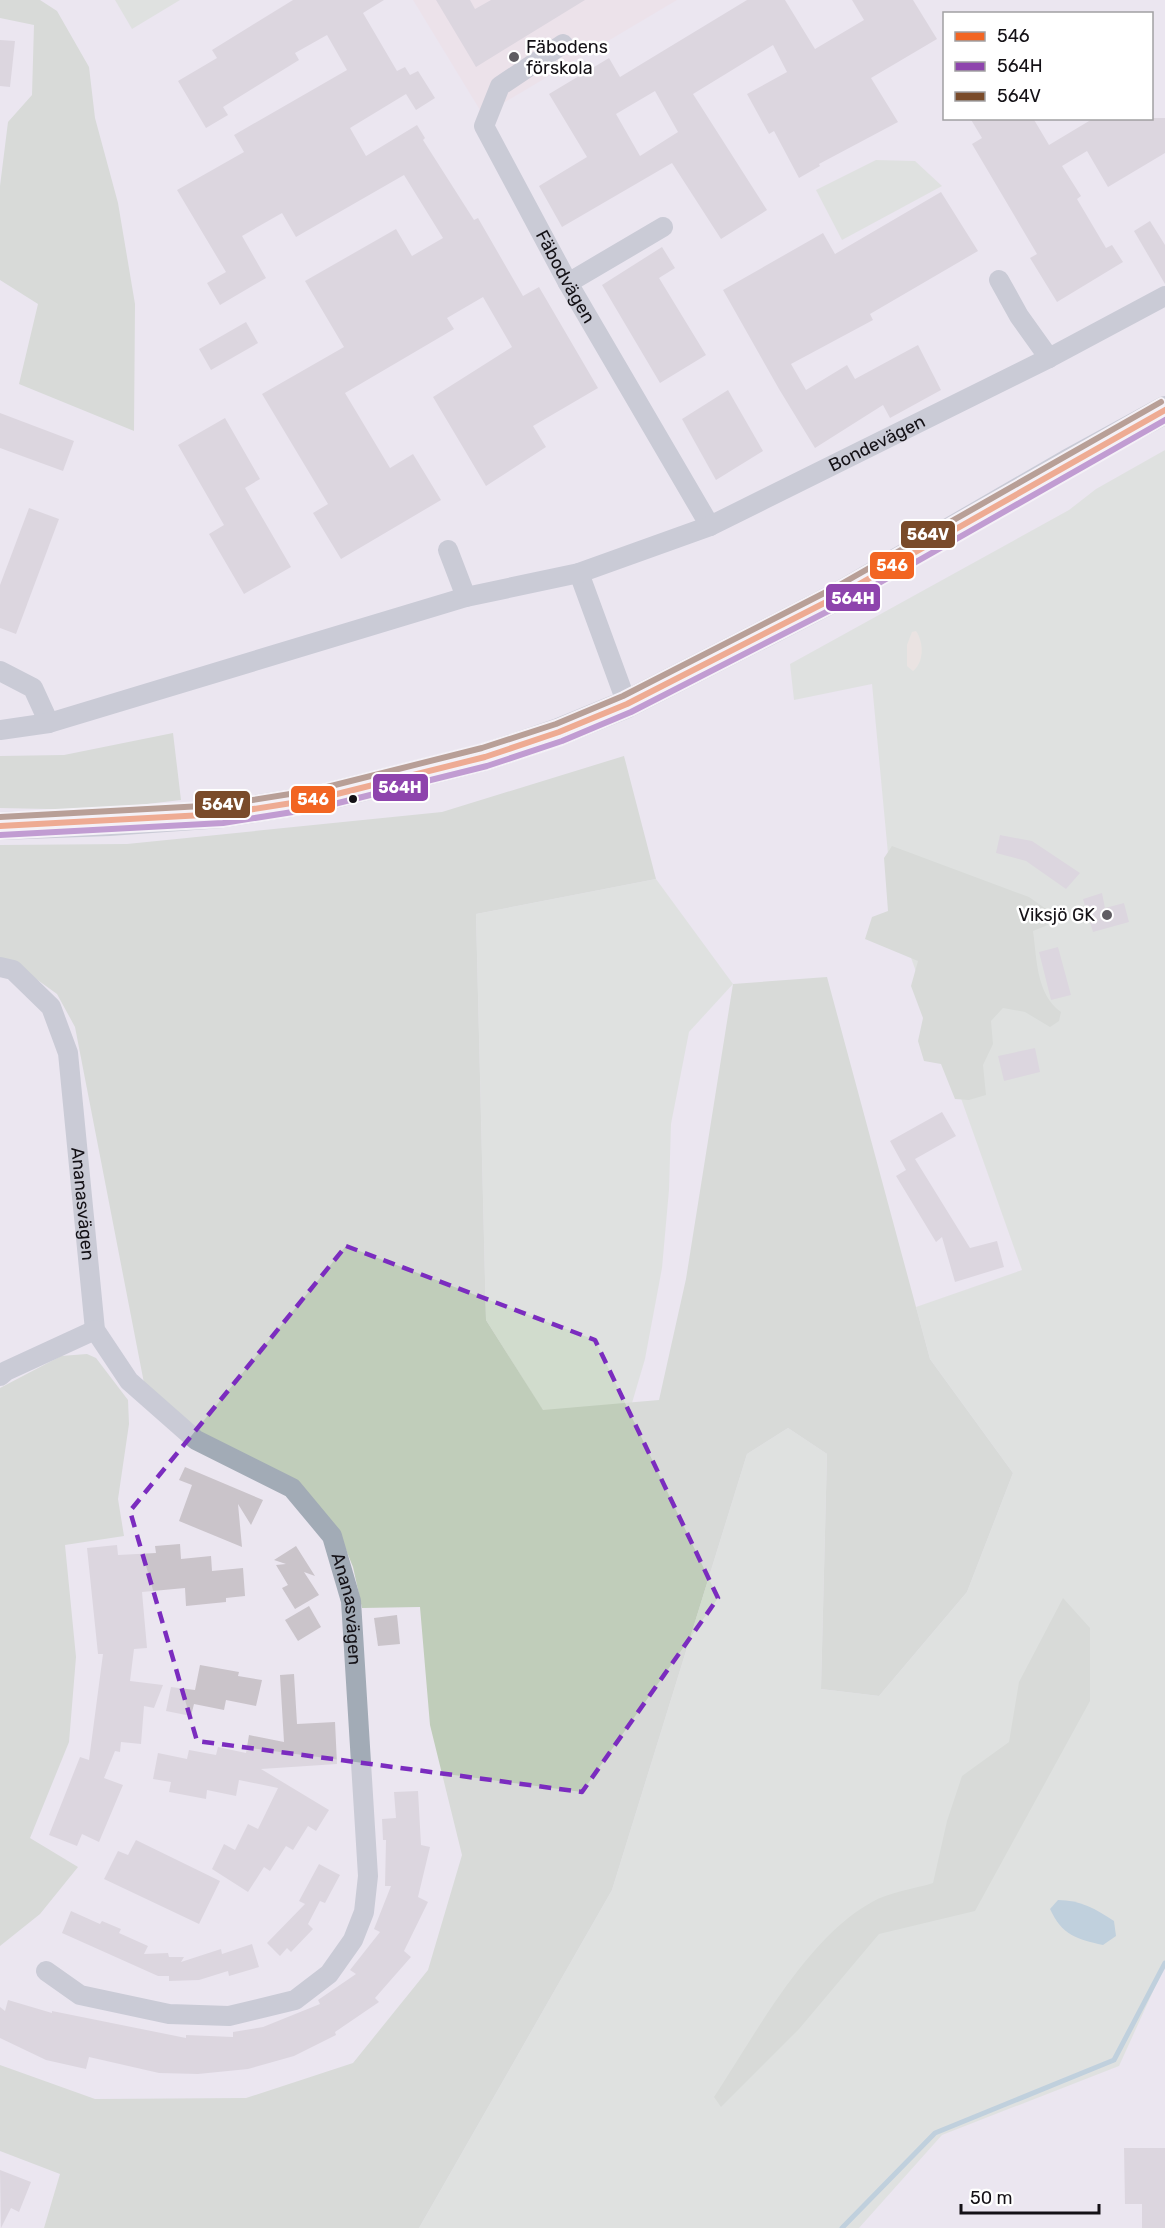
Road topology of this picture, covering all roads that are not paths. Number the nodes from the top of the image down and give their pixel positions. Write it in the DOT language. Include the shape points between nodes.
graph roads {
  1 [pos="563,44"];
  2 [pos="663,227"];
  3 [pos="999,279"];
  4 [pos="568,283"];
  5 [pos="1165,296"];
  6 [pos="1049,358"];
  7 [pos="1165,410"];
  8 [pos="710,526"];
  9 [pos="448,550"];
  10 [pos="579,573"];
  11 [pos="466,597"];
  12 [pos="0,671"];
  13 [pos="627,704"];
  14 [pos="49,723"];
  15 [pos="0,730"];
  16 [pos="0,826"];
  17 [pos="0,967"];
  18 [pos="95,1330"];
  19 [pos="0,1376"];
  20 [pos="46,1971"];
  1 -- 4 [label="street, Fäbodvägen" via="500,86 484,126"];
  2 -- 4 [label="street"];
  3 -- 6 [label="street"];
  4 -- 8 [label="street, Fäbodvägen"];
  5 -- 6 [label="street, Bondevägen"];
  6 -- 8 [label="street, Bondevägen"];
  7 -- 13 [label="main road" via="840,595"];
  8 -- 10 [label="street, Bondevägen"];
  9 -- 11 [label="street"];
  10 -- 11 [label="street, Bondevägen"];
  10 -- 13 [label="street"];
  11 -- 14 [label="street, Bondevägen"];
  12 -- 14 [label="street" via="33,688"];
  13 -- 16 [label="main road" via="485,757 317,799 222,813"];
  14 -- 15 [label="street, Bondevägen"];
  17 -- 18 [label="street, Ananasvägen" via="13,970 51,1007 68,1053"];
  18 -- 19 [label="street"];
  18 -- 20 [label="street, Ananasvägen" via="129,1381 196,1440 292,1488 332,1536 351,1601 368,1876 364,1912 353,1940 328,1974 295,2000 229,2016 169,2014 80,1995"];
}
